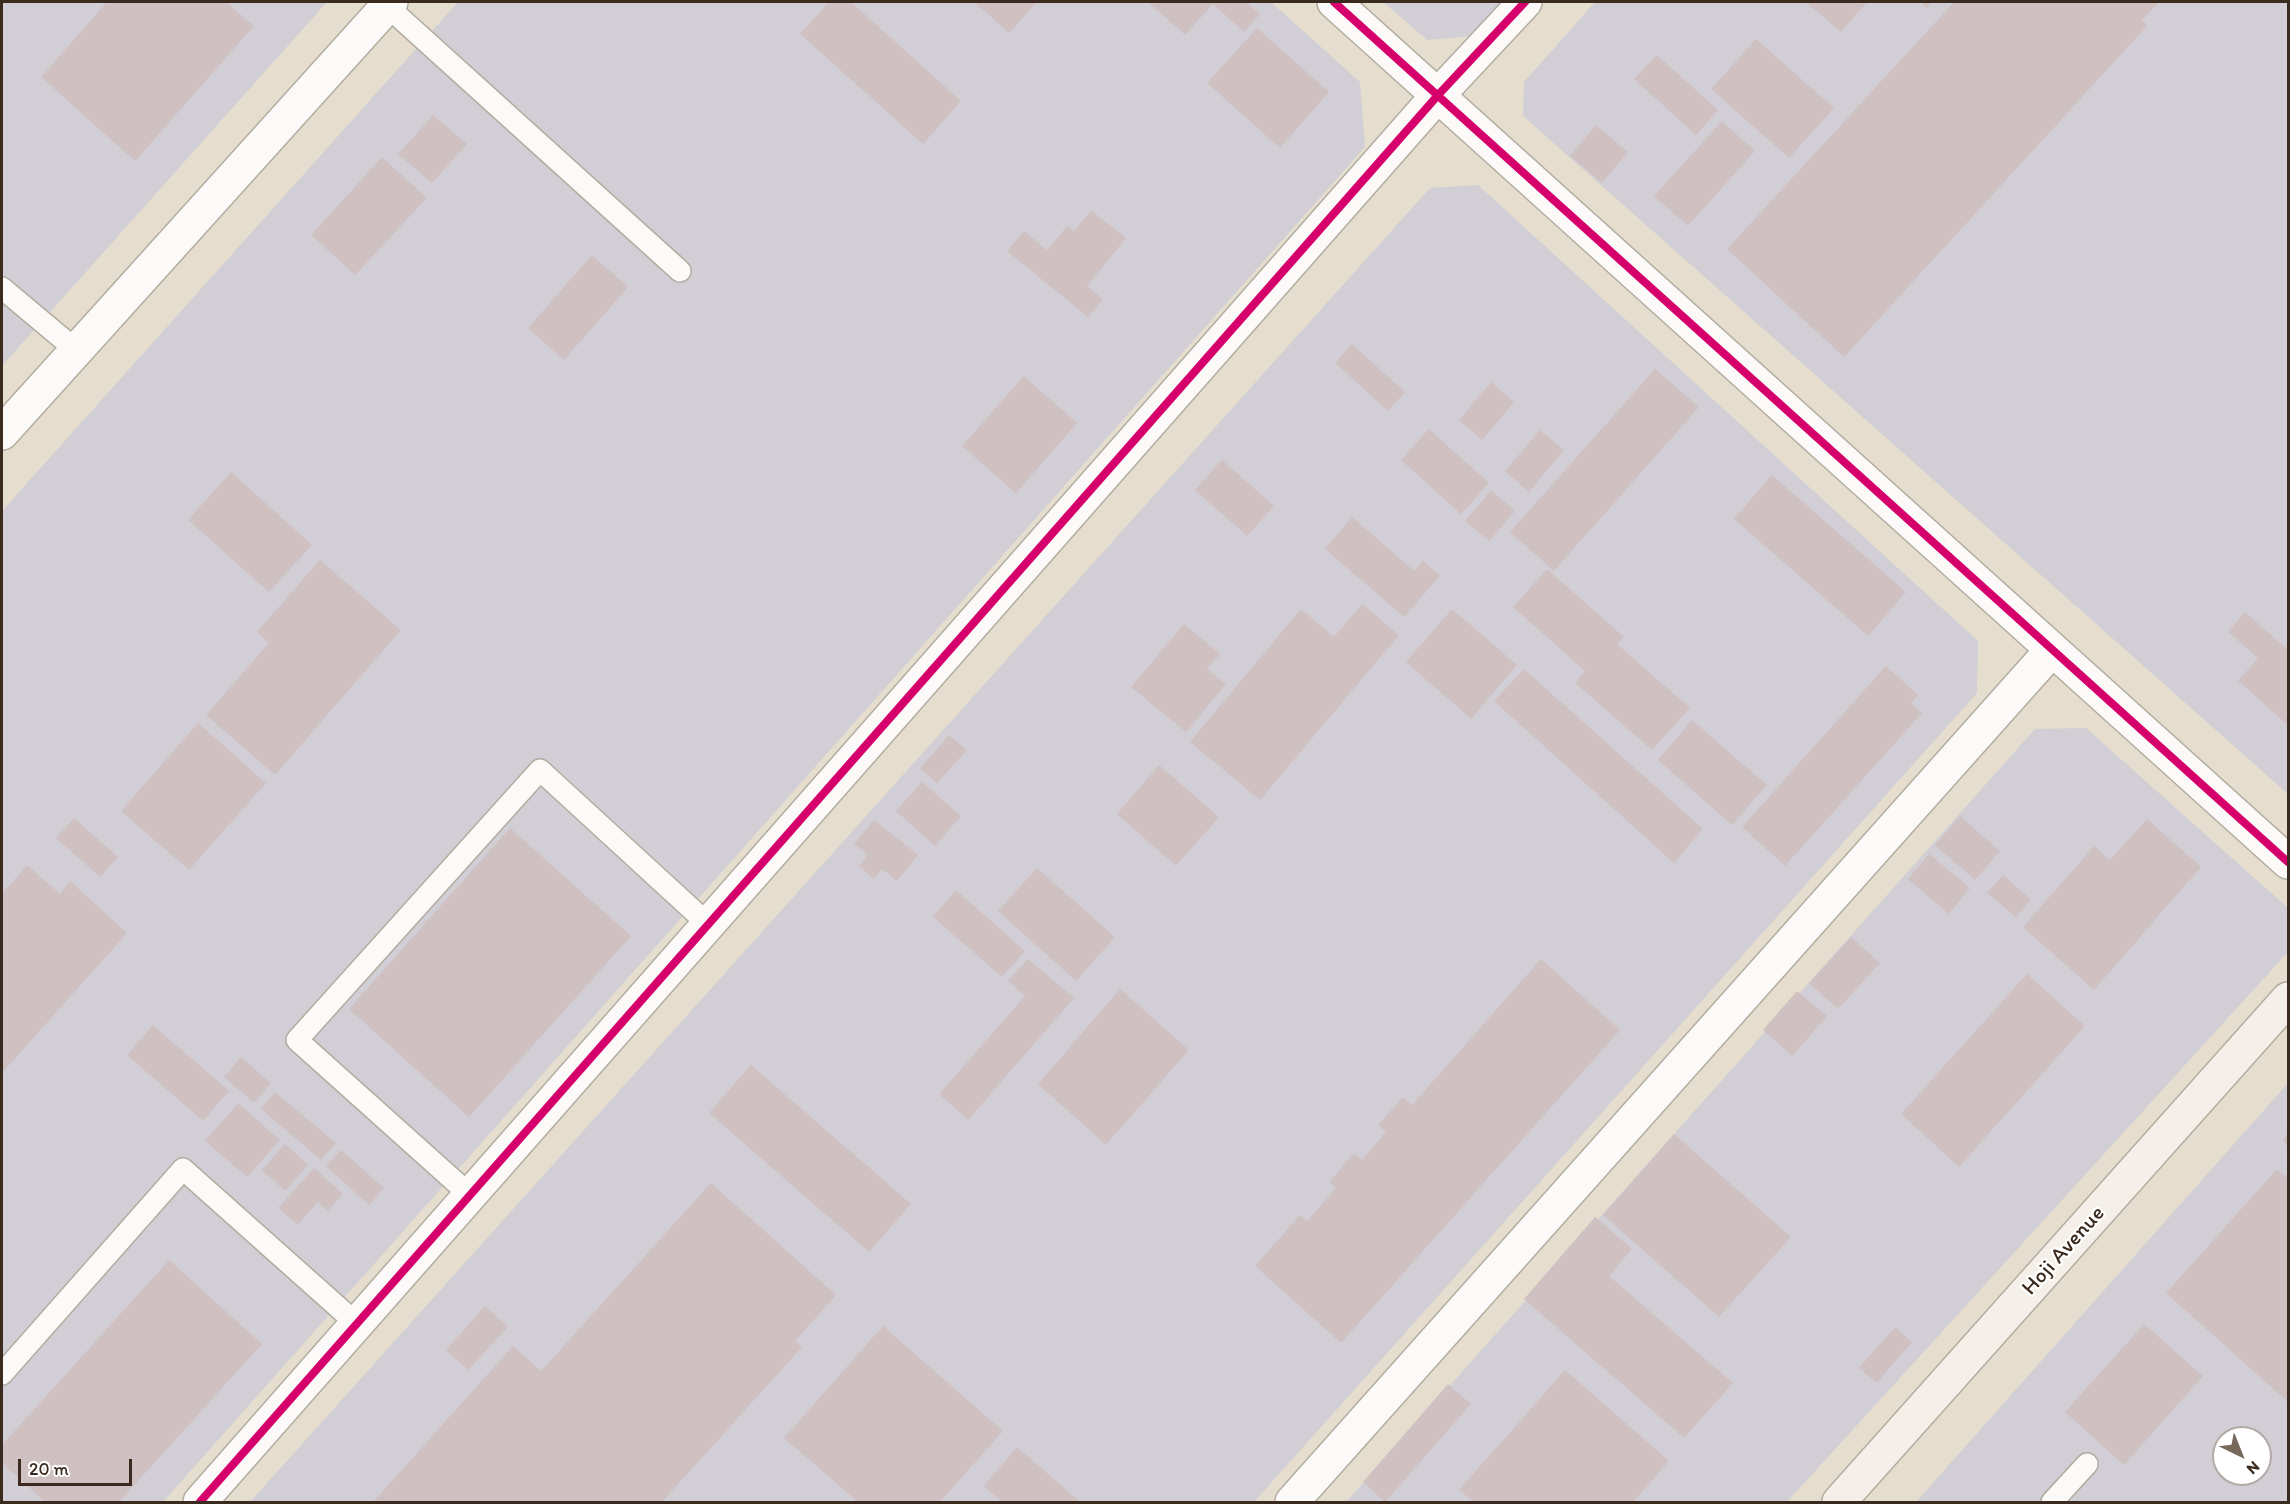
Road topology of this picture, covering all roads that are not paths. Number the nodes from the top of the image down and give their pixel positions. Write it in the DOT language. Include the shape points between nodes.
graph roads {
  1 [pos="1334,2"];
  2 [pos="1525,2"];
  3 [pos="389,4"];
  4 [pos="1439,94"];
  5 [pos="680,271"];
  6 [pos="2,288"];
  7 [pos="76,350"];
  8 [pos="2,433"];
  9 [pos="2051,651"];
  10 [pos="2289,862"];
  11 [pos="709,925"];
  12 [pos="2289,999"];
  13 [pos="470,1195"];
  14 [pos="357,1324"];
  15 [pos="2,1374"];
  16 [pos="2087,1464"];
  17 [pos="200,1503"];
  18 [pos="1292,1503"];
  19 [pos="1839,1503"];
  20 [pos="2052,1503"];
  1 -- 4 [label="street"];
  2 -- 4 [label="street"];
  3 -- 5 [label="lane"];
  3 -- 7 [label="street"];
  4 -- 9 [label="street"];
  4 -- 11 [label="street"];
  6 -- 7 [label="lane"];
  7 -- 8 [label="street"];
  9 -- 10 [label="street"];
  9 -- 18 [label="street"];
  11 -- 13 [label="street"];
  11 -- 13 [label="lane" via="540,770 297,1040"];
  12 -- 19 [label="main road, Hoji Avenue"];
  13 -- 14 [label="street"];
  14 -- 15 [label="lane" via="183,1169"];
  14 -- 17 [label="street"];
  16 -- 20 [label="lane"];
}
